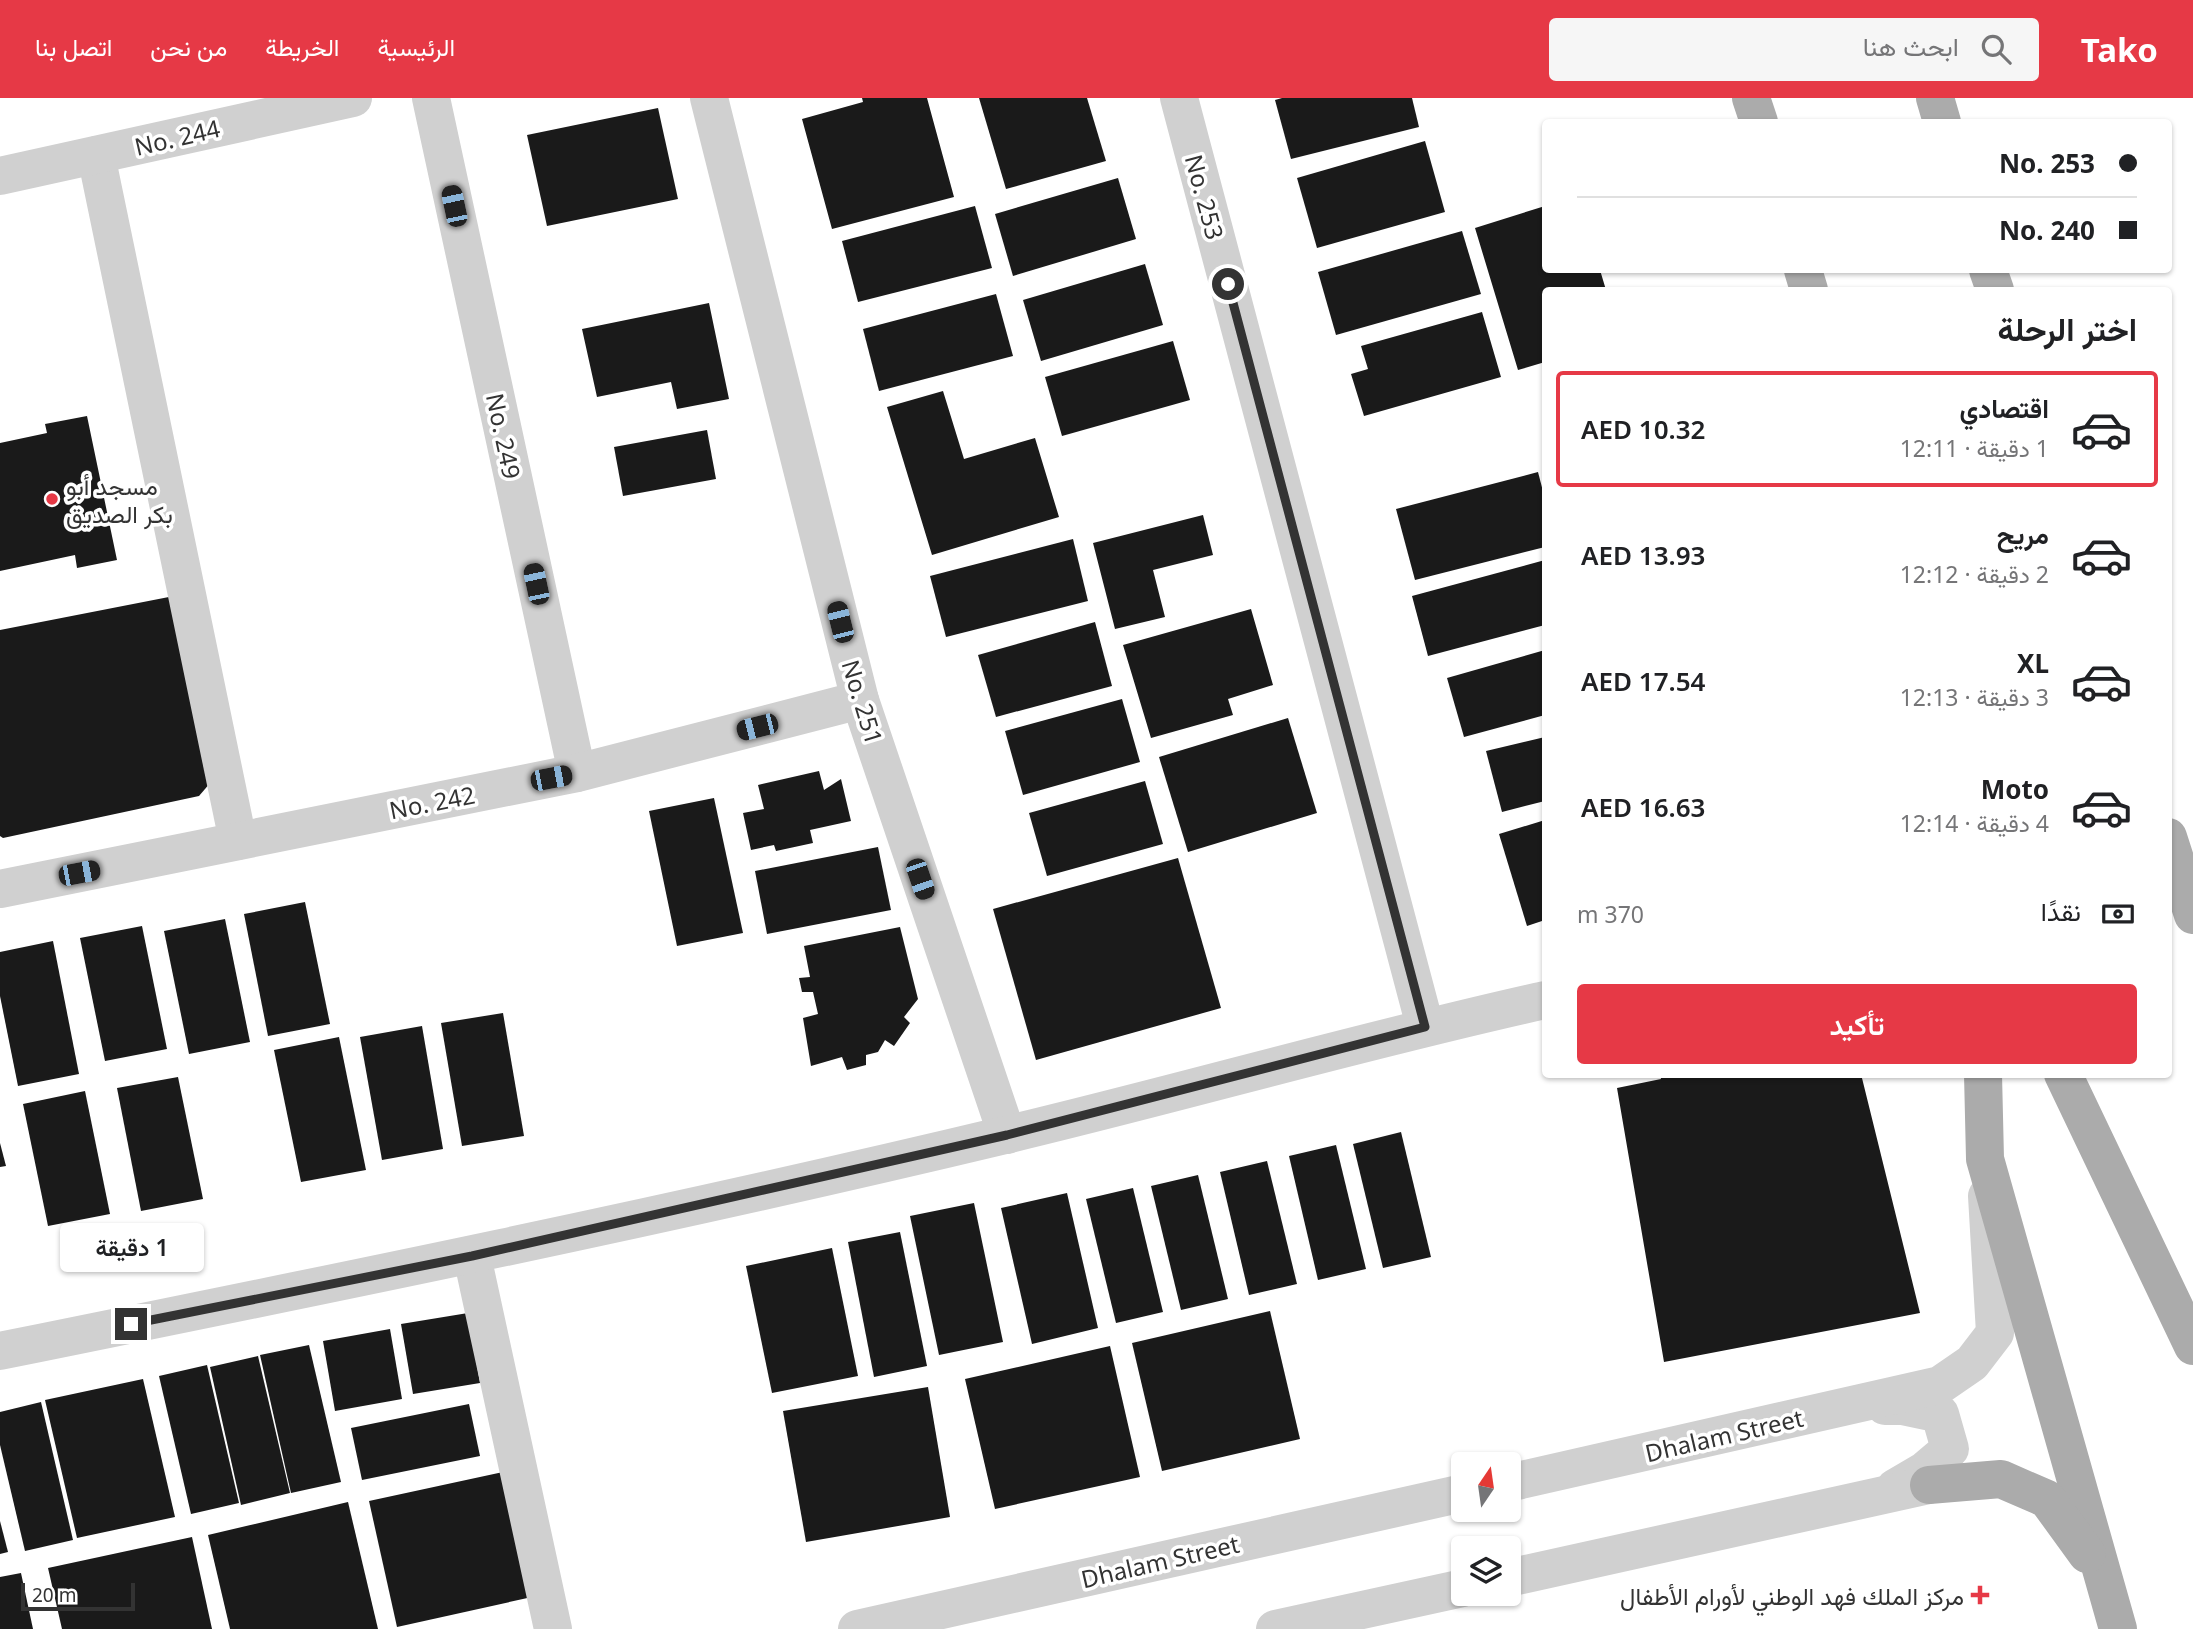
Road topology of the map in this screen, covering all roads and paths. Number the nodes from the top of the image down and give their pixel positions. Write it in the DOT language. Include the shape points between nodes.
graph roads {
  1 [pos="353,98"];
  2 [pos="431,98"];
  3 [pos="709,98"];
  4 [pos="1179,98"];
  5 [pos="1751,98"];
  6 [pos="1935,98"];
  7 [pos="208,114"];
  8 [pos="1758,119"];
  9 [pos="1941,119"];
  10 [pos="96,155"];
  11 [pos="0,176"];
  12 [pos="860,700"];
  13 [pos="577,773"];
  14 [pos="238,841"];
  15 [pos="2172,849"];
  16 [pos="0,889"];
  17 [pos="2193,915"];
  18 [pos="1542,1001"];
  19 [pos="1425,1027"];
  20 [pos="1983,1078"];
  21 [pos="2065,1078"];
  22 [pos="1007,1135"];
  23 [pos="1985,1159"];
  24 [pos="472,1256"];
  25 [pos="2193,1346"];
  26 [pos="0,1351"];
  27 [pos="1846,1408"];
  28 [pos="1521,1480"];
  29 [pos="1929,1485"];
  30 [pos="1451,1496"];
  31 [pos="1881,1496"];
  32 [pos="2101,1573"];
  33 [pos="1521,1575"];
  34 [pos="1451,1591"];
  35 [pos="553,1629"];
  36 [pos="857,1629"];
  37 [pos="1275,1629"];
  38 [pos="2118,1629"];
  1 -- 7 [label="street, No. 244"];
  2 -- 13 [label="street, No. 249"];
  3 -- 12 [label="street, No. 251"];
  4 -- 19 [label="street, No. 253"];
  5 -- 8 [label="main road"];
  6 -- 9 [label="main road"];
  7 -- 10 [label="street, No. 244"];
  10 -- 11 [label="street, No. 244"];
  10 -- 14 [label="street"];
  12 -- 13 [label="street, No. 242"];
  12 -- 22 [label="street, No. 251"];
  13 -- 14 [label="street, No. 242"];
  14 -- 16 [label="street, No. 242"];
  15 -- 17 [label="main road"];
  18 -- 19 [label="street"];
  19 -- 22 [label="street"];
  20 -- 23 [label="main road"];
  21 -- 25 [label="main road"];
  22 -- 24 [label="street"];
  23 -- 27 [label="street, Dhalam Street" via="1995,1333 1972,1363 1940,1385"];
  23 -- 32 [label="main road"];
  24 -- 26 [label="street"];
  24 -- 35 [label="street"];
  27 -- 28 [label="street, Dhalam Street"];
  27 -- 31 [label="street" via="1902,1406 1940,1414 1950,1450"];
  29 -- 31 [label="street"];
  29 -- 32 [label="main road" via="2001,1479 2047,1499"];
  30 -- 36 [label="street, Dhalam Street"];
  31 -- 33 [label="street"];
  32 -- 38 [label="main road"];
  34 -- 37 [label="street"];
}
